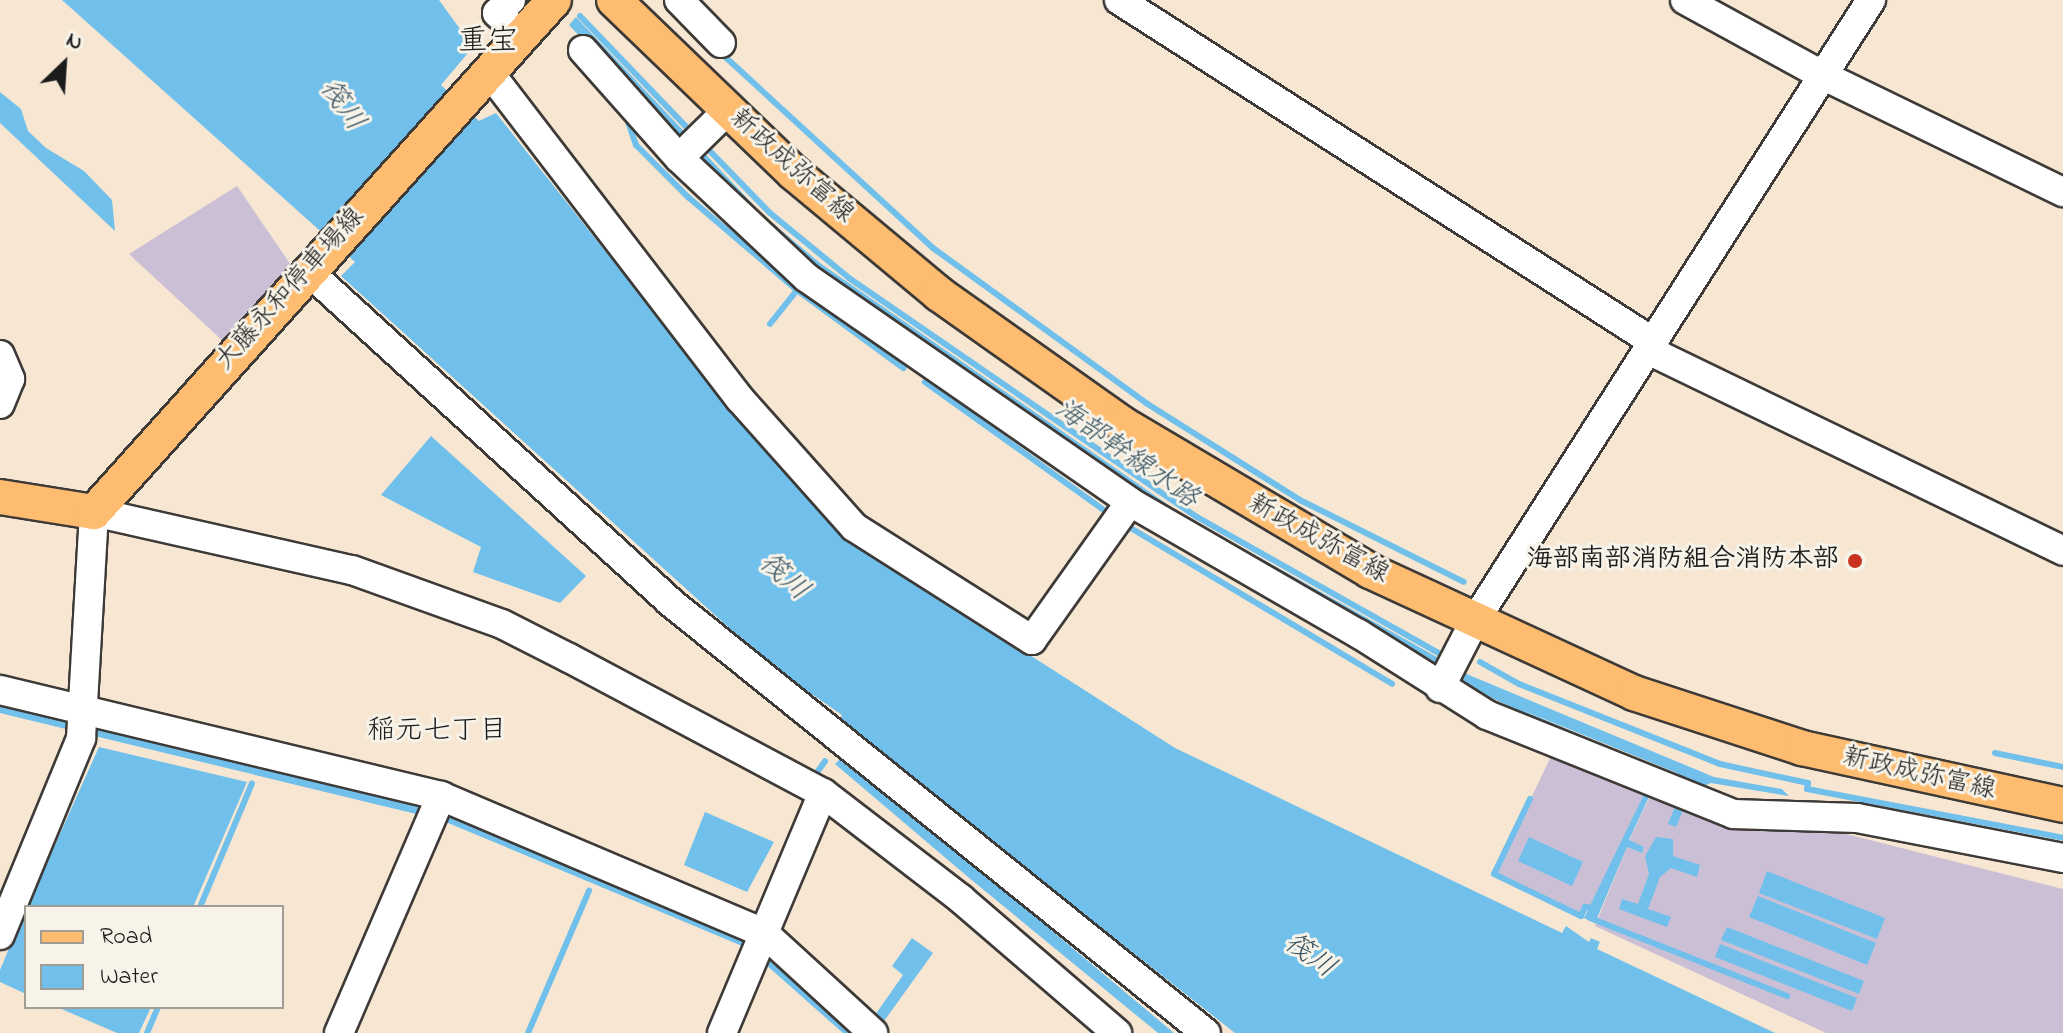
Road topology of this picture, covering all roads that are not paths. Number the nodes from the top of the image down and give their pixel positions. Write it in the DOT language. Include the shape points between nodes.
graph roads {
  1 [pos="511,0"];
  2 [pos="554,0"];
  3 [pos="614,0"];
  4 [pos="679,0"];
  5 [pos="1119,0"];
  6 [pos="1685,0"];
  7 [pos="1871,0"];
  8 [pos="521,35"];
  9 [pos="721,43"];
  10 [pos="583,50"];
  11 [pos="489,72"];
  12 [pos="1824,76"];
  13 [pos="727,111"];
  14 [pos="689,149"];
  15 [pos="2063,192"];
  16 [pos="308,271"];
  17 [pos="1653,347"];
  18 [pos="0,355"];
  19 [pos="0,404"];
  20 [pos="0,497"];
  21 [pos="1130,502"];
  22 [pos="94,512"];
  23 [pos="2063,551"];
  24 [pos="1474,622"];
  25 [pos="1446,678"];
  26 [pos="0,690"];
  27 [pos="83,721"];
  28 [pos="823,793"];
  29 [pos="2063,805"];
  30 [pos="436,806"];
  31 [pos="2063,858"];
  32 [pos="0,935"];
  33 [pos="759,944"];
  34 [pos="339,1033"];
  35 [pos="722,1033"];
  36 [pos="873,1033"];
  37 [pos="1117,1033"];
  38 [pos="1206,1033"];
  1 -- 8 [label="street" via="497,13"];
  2 -- 8 [label="main road, 大藤永和停車場線"];
  3 -- 13 [label="main road, 新政成弥富線"];
  4 -- 9 [label="street"];
  5 -- 17 [label="street"];
  6 -- 12 [label="street"];
  7 -- 12 [label="street"];
  8 -- 11 [label="main road, 大藤永和停車場線"];
  10 -- 14 [label="street"];
  11 -- 16 [label="main road, 大藤永和停車場線"];
  11 -- 21 [label="street" via="740,399 854,527 1032,640"];
  12 -- 15 [label="street"];
  12 -- 17 [label="street"];
  13 -- 14 [label="street"];
  13 -- 24 [label="main road, 新政成弥富線" via="939,294 1121,423 1370,571"];
  14 -- 21 [label="street" via="807,278"];
  16 -- 22 [label="main road, 大藤永和停車場線"];
  16 -- 38 [label="street" via="669,601"];
  17 -- 23 [label="street"];
  17 -- 24 [label="street"];
  18 -- 19 [label="street" via="10,379"];
  20 -- 22 [label="main road"];
  21 -- 25 [label="street"];
  22 -- 27 [label="street"];
  22 -- 28 [label="street" via="352,570 475,613 707,728"];
  24 -- 25 [label="street"];
  24 -- 29 [label="main road, 新政成弥富線" via="1634,693 1789,744"];
  25 -- 31 [label="street" via="1487,715 1733,814 1857,818"];
  26 -- 27 [label="street"];
  27 -- 30 [label="street"];
  27 -- 32 [label="street"];
  28 -- 33 [label="street"];
  28 -- 37 [label="street" via="961,899"];
  30 -- 33 [label="street"];
  30 -- 34 [label="street"];
  33 -- 35 [label="street"];
  33 -- 36 [label="street"];
}
